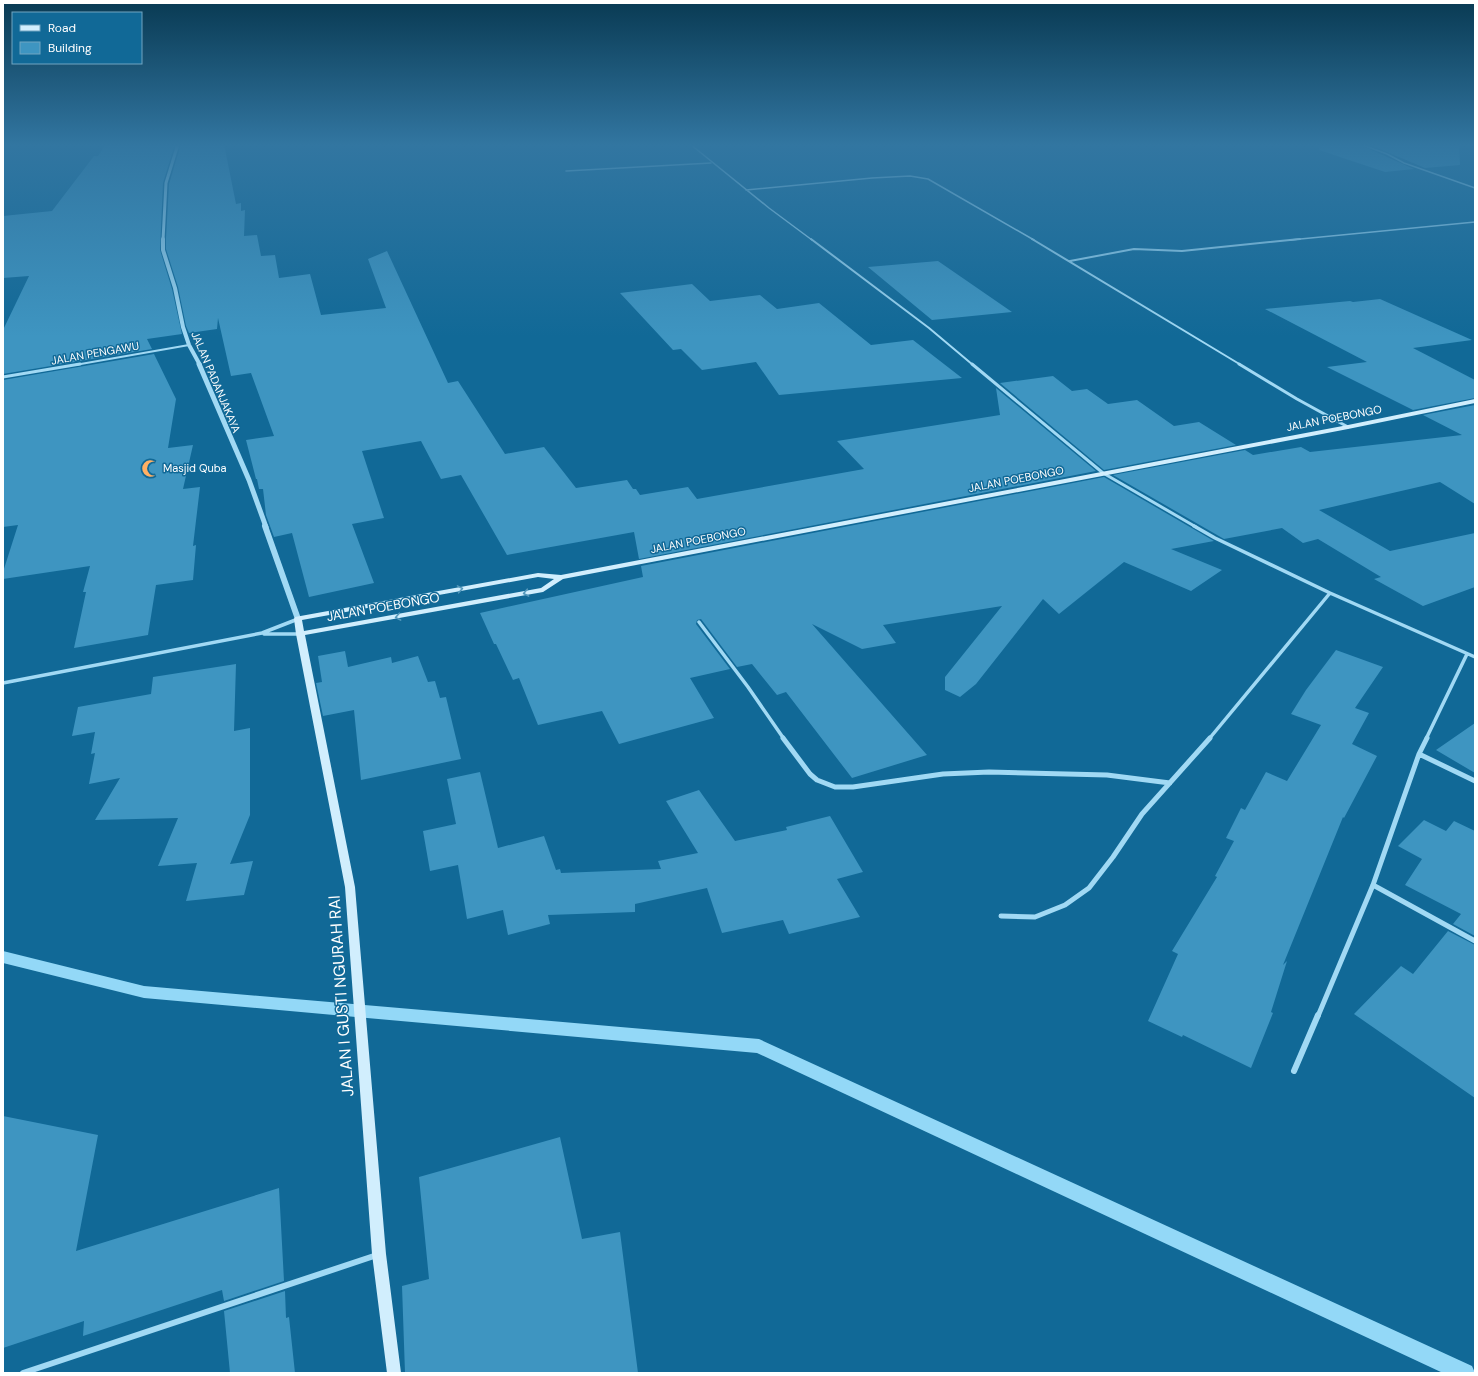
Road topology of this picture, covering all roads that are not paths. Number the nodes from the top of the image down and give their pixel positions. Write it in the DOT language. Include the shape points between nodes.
graph roads {
  1 [pos="165,208"];
  2 [pos="770,208"];
  3 [pos="979,208"];
  4 [pos="1475,222"];
  5 [pos="1070,261"];
  6 [pos="189,345"];
  7 [pos="3,377"];
  8 [pos="1475,401"];
  9 [pos="1348,428"];
  10 [pos="1103,473"];
  11 [pos="561,578"];
  12 [pos="1330,593"];
  13 [pos="298,619"];
  14 [pos="699,622"];
  15 [pos="262,634"];
  16 [pos="300,634"];
  17 [pos="1467,654"];
  18 [pos="1475,657"];
  19 [pos="3,683"];
  20 [pos="1419,754"];
  21 [pos="1475,781"];
  22 [pos="1170,783"];
  23 [pos="1373,885"];
  24 [pos="1001,916"];
  25 [pos="1475,941"];
  26 [pos="1294,1071"];
  27 [pos="379,1254"];
  28 [pos="23,1373"];
  29 [pos="394,1373"];
  1 -- 6 [label="street, JALAN PADANJAKAYA" via="163,250"];
  2 -- 10 [label="street" via="929,328"];
  3 -- 5 [label="street"];
  4 -- 5 [label="street" via="1182,251 1127,250"];
  5 -- 9 [label="street"];
  6 -- 7 [label="street, JALAN PENGAWU"];
  6 -- 13 [label="street, JALAN PADANJAKAYA" via="248,480"];
  8 -- 9 [label="main road, JALAN POEBONGO"];
  9 -- 10 [label="main road, JALAN POEBONGO"];
  10 -- 11 [label="main road, JALAN POEBONGO"];
  10 -- 12 [label="street" via="1215,538"];
  13 -- 11 [label="main road, JALAN POEBONGO, one-way" via="538,575"];
  11 -- 16 [label="main road, JALAN POEBONGO, one-way" via="543,590"];
  12 -- 17 [label="street"];
  12 -- 22 [label="street"];
  13 -- 15 [label="street"];
  13 -- 16 [label="main road, JALAN I GUSTI NGURAH RAI"];
  14 -- 22 [label="street" via="810,774 817,780 835,787 943,774 989,772 1107,775"];
  15 -- 16 [label="street"];
  15 -- 19 [label="street"];
  16 -- 27 [label="main road, JALAN I GUSTI NGURAH RAI" via="350,887"];
  17 -- 18 [label="street"];
  17 -- 20 [label="street"];
  20 -- 21 [label="street"];
  20 -- 23 [label="street"];
  22 -- 24 [label="street" via="1142,814 1089,888 1065,905 1035,917"];
  23 -- 25 [label="street"];
  23 -- 26 [label="street"];
  27 -- 28 [label="street"];
  27 -- 29 [label="main road, JALAN I GUSTI NGURAH RAI"];
}
